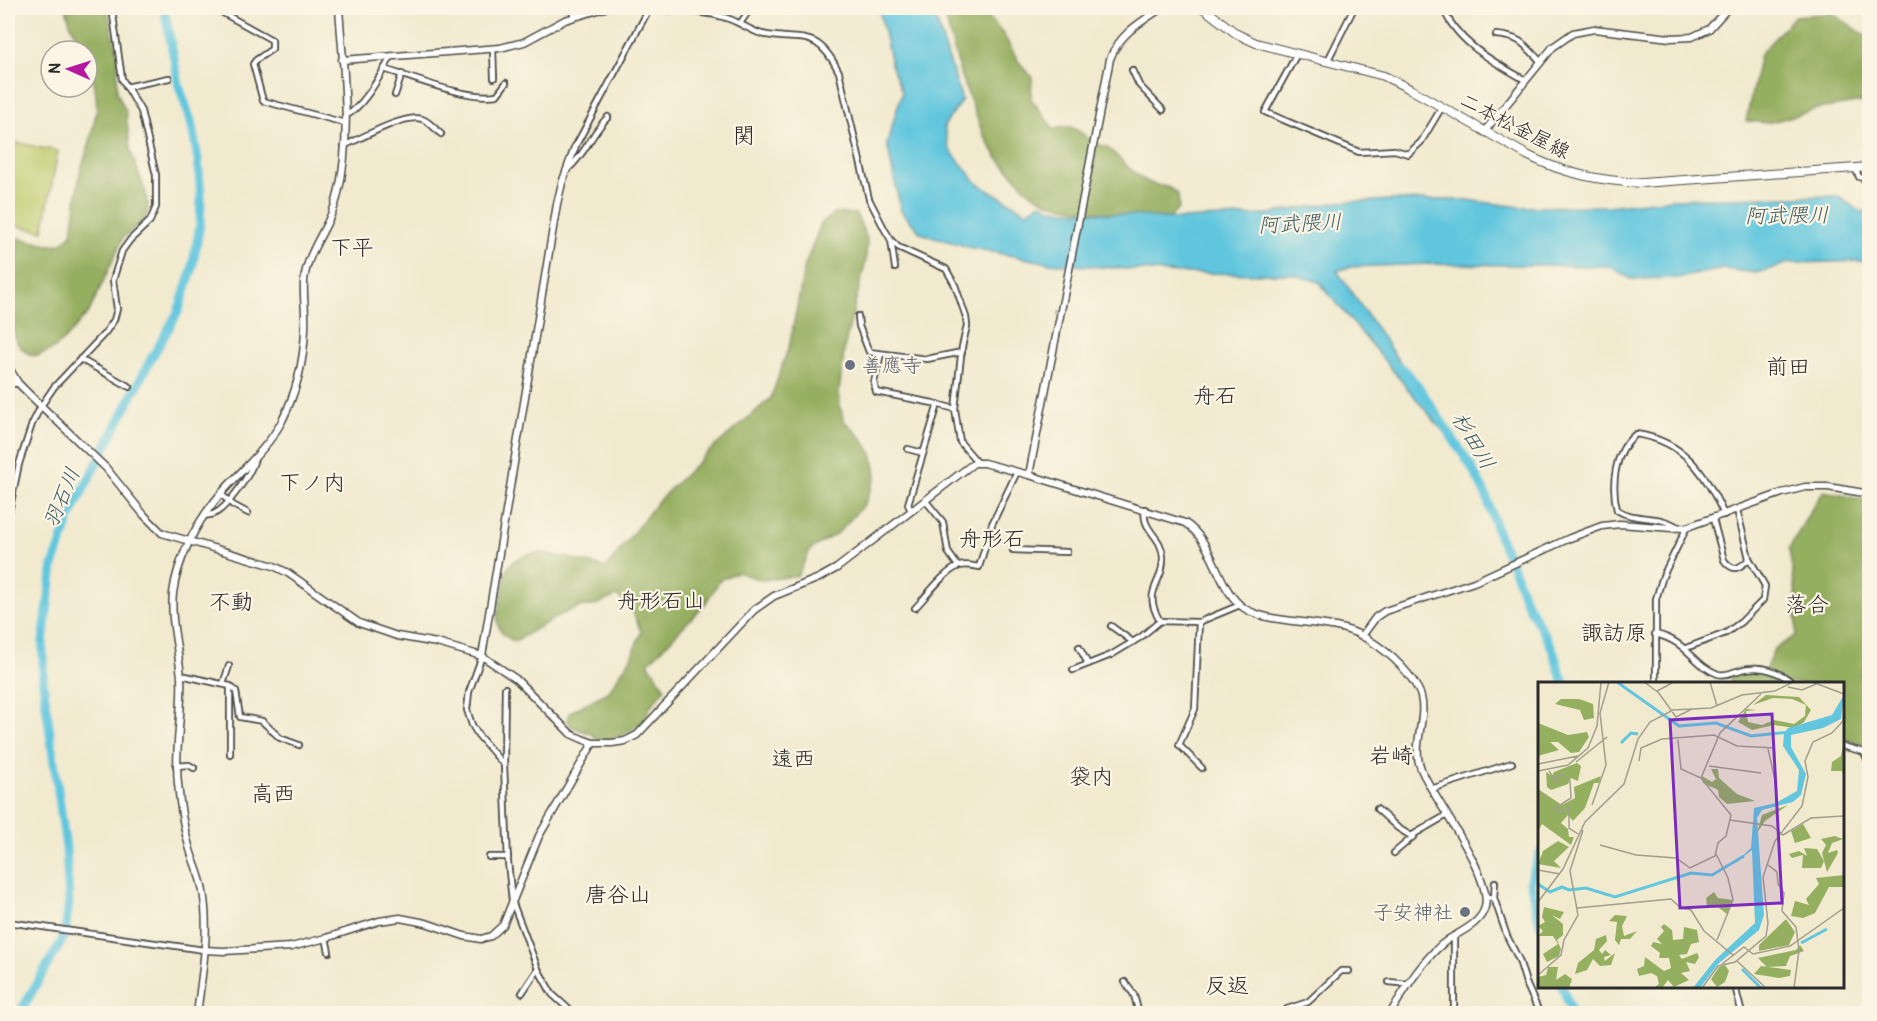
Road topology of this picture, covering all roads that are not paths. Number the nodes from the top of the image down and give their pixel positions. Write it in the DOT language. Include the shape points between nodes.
graph roads {
  1 [pos="112,8"];
  2 [pos="339,8"];
  3 [pos="574,8"];
  4 [pos="605,8"];
  5 [pos="634,8"];
  6 [pos="751,8"];
  7 [pos="1162,8"];
  8 [pos="1203,8"];
  9 [pos="1354,8"];
  10 [pos="1443,8"];
  11 [pos="1728,8"];
  12 [pos="649,9"];
  13 [pos="223,13"];
  14 [pos="574,16"];
  15 [pos="741,22"];
  16 [pos="1496,35"];
  17 [pos="493,49"];
  18 [pos="1297,54"];
  19 [pos="391,57"];
  20 [pos="342,60"];
  21 [pos="1328,62"];
  22 [pos="1541,62"];
  23 [pos="384,69"];
  24 [pos="1132,70"];
  25 [pos="402,74"];
  26 [pos="169,78"];
  27 [pos="494,78"];
  28 [pos="1525,80"];
  29 [pos="506,83"];
  30 [pos="126,87"];
  31 [pos="396,95"];
  32 [pos="1442,107"];
  33 [pos="1164,110"];
  34 [pos="608,117"];
  35 [pos="345,119"];
  36 [pos="1484,132"];
  37 [pos="441,134"];
  38 [pos="344,146"];
  39 [pos="575,147"];
  40 [pos="1869,167"];
  41 [pos="1855,168"];
  42 [pos="566,171"];
  43 [pos="1869,180"];
  44 [pos="891,240"];
  45 [pos="895,268"];
  46 [pos="858,316"];
  47 [pos="962,352"];
  48 [pos="881,354"];
  49 [pos="80,358"];
  50 [pos="8,366"];
  51 [pos="18,383"];
  52 [pos="8,385"];
  53 [pos="130,387"];
  54 [pos="931,396"];
  55 [pos="936,404"];
  56 [pos="41,406"];
  57 [pos="955,409"];
  58 [pos="908,449"];
  59 [pos="923,453"];
  60 [pos="255,458"];
  61 [pos="978,463"];
  62 [pos="1017,472"];
  63 [pos="1029,475"];
  64 [pos="221,494"];
  65 [pos="1869,495"];
  66 [pos="925,500"];
  67 [pos="228,501"];
  68 [pos="1144,509"];
  69 [pos="1737,510"];
  70 [pos="911,511"];
  71 [pos="248,513"];
  72 [pos="1724,515"];
  73 [pos="204,516"];
  74 [pos="8,517"];
  75 [pos="1713,519"];
  76 [pos="1683,528"];
  77 [pos="190,543"];
  78 [pos="1013,550"];
  79 [pos="1067,552"];
  80 [pos="1749,559"];
  81 [pos="958,566"];
  82 [pos="1240,604"];
  83 [pos="915,608"];
  84 [pos="1160,621"];
  85 [pos="1199,622"];
  86 [pos="1111,626"];
  87 [pos="1656,634"];
  88 [pos="1362,636"];
  89 [pos="1133,642"];
  90 [pos="1079,647"];
  91 [pos="1686,648"];
  92 [pos="482,656"];
  93 [pos="1088,664"];
  94 [pos="229,666"];
  95 [pos="1073,670"];
  96 [pos="181,675"];
  97 [pos="1656,682"];
  98 [pos="1792,682"];
  99 [pos="223,684"];
  100 [pos="230,686"];
  101 [pos="505,688"];
  102 [pos="593,743"];
  103 [pos="299,745"];
  104 [pos="1844,747"];
  105 [pos="1869,748"];
  106 [pos="1864,752"];
  107 [pos="231,754"];
  108 [pos="1512,763"];
  109 [pos="504,765"];
  110 [pos="176,766"];
  111 [pos="1869,766"];
  112 [pos="194,768"];
  113 [pos="1202,768"];
  114 [pos="1431,789"];
  115 [pos="1377,808"];
  116 [pos="1448,815"];
  117 [pos="1413,836"];
  118 [pos="1394,853"];
  119 [pos="489,857"];
  120 [pos="508,857"];
  121 [pos="1496,882"];
  122 [pos="1486,897"];
  123 [pos="1494,898"];
  124 [pos="512,901"];
  125 [pos="8,922"];
  126 [pos="1454,936"];
  127 [pos="326,938"];
  128 [pos="204,950"];
  129 [pos="329,952"];
  130 [pos="538,969"];
  131 [pos="1349,971"];
  132 [pos="1125,982"];
  133 [pos="1389,982"];
  134 [pos="1409,984"];
  135 [pos="1735,988"];
  136 [pos="522,993"];
  137 [pos="197,1014"];
  138 [pos="574,1014"];
  139 [pos="1139,1014"];
  140 [pos="1289,1014"];
  141 [pos="1390,1014"];
  142 [pos="1454,1014"];
  143 [pos="1540,1014"];
  144 [pos="1742,1014"];
  1 -- 30 [label="street"];
  2 -- 20 [label="street"];
  3 -- 14 [label="street"];
  4 -- 14 [label="street"];
  5 -- 12 [label="street"];
  6 -- 15 [label="street"];
  7 -- 63 [label="street" via="1114,47"];
  8 -- 18 [label="main road, 二本松金屋線" via="1237,34"];
  9 -- 21 [label="street"];
  10 -- 28 [label="street" via="1465,40"];
  11 -- 22 [label="street" via="1709,29 1683,39 1583,30 1562,39"];
  12 -- 39 [label="street"];
  12 -- 44 [label="street" via="724,17 762,34 808,38 823,48 839,72 869,199"];
  13 -- 35 [label="street" via="272,40 272,49 254,64 263,101"];
  14 -- 17 [label="street" via="524,42"];
  16 -- 22 [label="street" via="1514,38"];
  17 -- 19 [label="street"];
  17 -- 27 [label="street"];
  18 -- 21 [label="main road, 二本松金屋線"];
  18 -- 32 [label="street" via="1265,112 1359,152 1395,150 1408,154 1421,142"];
  19 -- 20 [label="street"];
  19 -- 23 [label="street"];
  20 -- 35 [label="street"];
  21 -- 32 [label="main road, 二本松金屋線" via="1384,76"];
  22 -- 28 [label="street"];
  23 -- 25 [label="street"];
  23 -- 35 [label="street"];
  24 -- 33 [label="street" via="1139,85"];
  25 -- 29 [label="street" via="458,92 490,96 497,95"];
  25 -- 31 [label="street"];
  26 -- 30 [label="street"];
  28 -- 36 [label="street"];
  30 -- 49 [label="street" via="144,121 156,175 157,201 150,221 122,251 113,280 117,309 114,320"];
  32 -- 36 [label="main road, 二本松金屋線"];
  34 -- 42 [label="street"];
  35 -- 38 [label="street"];
  36 -- 41 [label="main road, 二本松金屋線" via="1547,165 1611,181 1642,183"];
  37 -- 38 [label="street" via="425,120 416,118 381,127"];
  38 -- 60 [label="street" via="337,201 309,259 304,280 301,367 281,423"];
  39 -- 42 [label="street"];
  40 -- 41 [label="main road, 二本松金屋線"];
  41 -- 43 [label="street" via="1859,177"];
  42 -- 92 [label="street" via="557,204"];
  44 -- 45 [label="street"];
  44 -- 47 [label="street" via="948,272 967,322"];
  46 -- 48 [label="street" via="866,349"];
  47 -- 48 [label="street" via="927,359"];
  47 -- 57 [label="street"];
  48 -- 55 [label="street" via="874,382 876,392"];
  49 -- 53 [label="street"];
  49 -- 56 [label="street"];
  50 -- 51 [label="street"];
  51 -- 52 [label="street"];
  51 -- 56 [label="street"];
  54 -- 55 [label="street"];
  55 -- 57 [label="street"];
  55 -- 59 [label="street"];
  56 -- 74 [label="street" via="24,445"];
  56 -- 77 [label="street" via="105,467 157,530"];
  57 -- 61 [label="street" via="960,442"];
  58 -- 59 [label="street"];
  59 -- 70 [label="street" via="908,504"];
  60 -- 64 [label="street"];
  60 -- 67 [label="street" via="249,474"];
  61 -- 62 [label="street"];
  61 -- 66 [label="street" via="969,465"];
  62 -- 63 [label="street"];
  62 -- 81 [label="street" via="984,545 979,567"];
  63 -- 68 [label="street"];
  64 -- 67 [label="street"];
  64 -- 73 [label="street"];
  65 -- 69 [label="street" via="1805,487"];
  66 -- 70 [label="street"];
  66 -- 81 [label="street" via="943,522 948,552"];
  67 -- 71 [label="street"];
  67 -- 73 [label="street" via="214,514"];
  68 -- 82 [label="street" via="1176,519 1196,531"];
  68 -- 84 [label="street" via="1144,524 1157,539 1162,553 1162,567 1151,601"];
  69 -- 72 [label="street"];
  69 -- 80 [label="street"];
  70 -- 102 [label="street" via="830,573 782,592 754,610 637,735 625,741"];
  72 -- 75 [label="street"];
  72 -- 76 [label="street" via="1699,467 1670,444 1636,434 1619,458 1614,479 1617,510 1669,521"];
  73 -- 77 [label="street"];
  75 -- 76 [label="street"];
  75 -- 80 [label="street" via="1728,566 1737,568"];
  76 -- 87 [label="street" via="1659,587"];
  76 -- 88 [label="street" via="1611,524 1592,530 1438,595 1385,611"];
  77 -- 92 [label="street" via="274,566 359,623"];
  77 -- 96 [label="street" via="173,595"];
  78 -- 79 [label="street"];
  80 -- 91 [label="street" via="1765,586 1763,600 1726,633"];
  81 -- 83 [label="street" via="941,578"];
  82 -- 85 [label="street"];
  82 -- 88 [label="street" via="1265,616 1331,626"];
  84 -- 85 [label="street"];
  84 -- 89 [label="street"];
  85 -- 113 [label="street" via="1195,709 1179,745"];
  86 -- 89 [label="street"];
  87 -- 91 [label="street" via="1676,640"];
  87 -- 97 [label="street"];
  88 -- 114 [label="street" via="1399,664 1418,688 1422,709 1417,755"];
  89 -- 93 [label="street"];
  90 -- 93 [label="street"];
  91 -- 98 [label="street" via="1719,675 1751,667 1768,669"];
  92 -- 102 [label="street" via="516,679 572,734"];
  92 -- 109 [label="street" via="467,700 468,716 478,735"];
  93 -- 95 [label="street"];
  94 -- 99 [label="street"];
  96 -- 99 [label="street"];
  96 -- 110 [label="street"];
  99 -- 100 [label="street"];
  100 -- 103 [label="street" via="236,691 240,717 262,721 280,738"];
  100 -- 107 [label="street"];
  101 -- 109 [label="street"];
  102 -- 124 [label="street" via="539,836"];
  104 -- 106 [label="street"];
  105 -- 106 [label="street"];
  106 -- 111 [label="street"];
  108 -- 114 [label="street"];
  109 -- 120 [label="street"];
  110 -- 112 [label="street"];
  110 -- 128 [label="street" via="184,827 203,888"];
  114 -- 116 [label="street"];
  115 -- 117 [label="street"];
  116 -- 117 [label="street"];
  116 -- 122 [label="street" via="1470,854"];
  117 -- 118 [label="street"];
  119 -- 120 [label="street"];
  120 -- 124 [label="street"];
  121 -- 123 [label="street"];
  122 -- 123 [label="street"];
  122 -- 126 [label="street" via="1482,916"];
  123 -- 143 [label="street"];
  124 -- 127 [label="street" via="499,930 485,938 400,918"];
  124 -- 130 [label="street"];
  125 -- 128 [label="street"];
  126 -- 134 [label="street"];
  126 -- 142 [label="street"];
  127 -- 128 [label="street" via="291,947"];
  127 -- 129 [label="street"];
  128 -- 137 [label="street"];
  130 -- 136 [label="street"];
  130 -- 138 [label="street" via="552,994"];
  131 -- 140 [label="street" via="1341,971 1308,1002 1287,1009"];
  132 -- 139 [label="street" via="1134,995"];
  133 -- 134 [label="street"];
  134 -- 141 [label="street"];
  135 -- 144 [label="street"];
}
